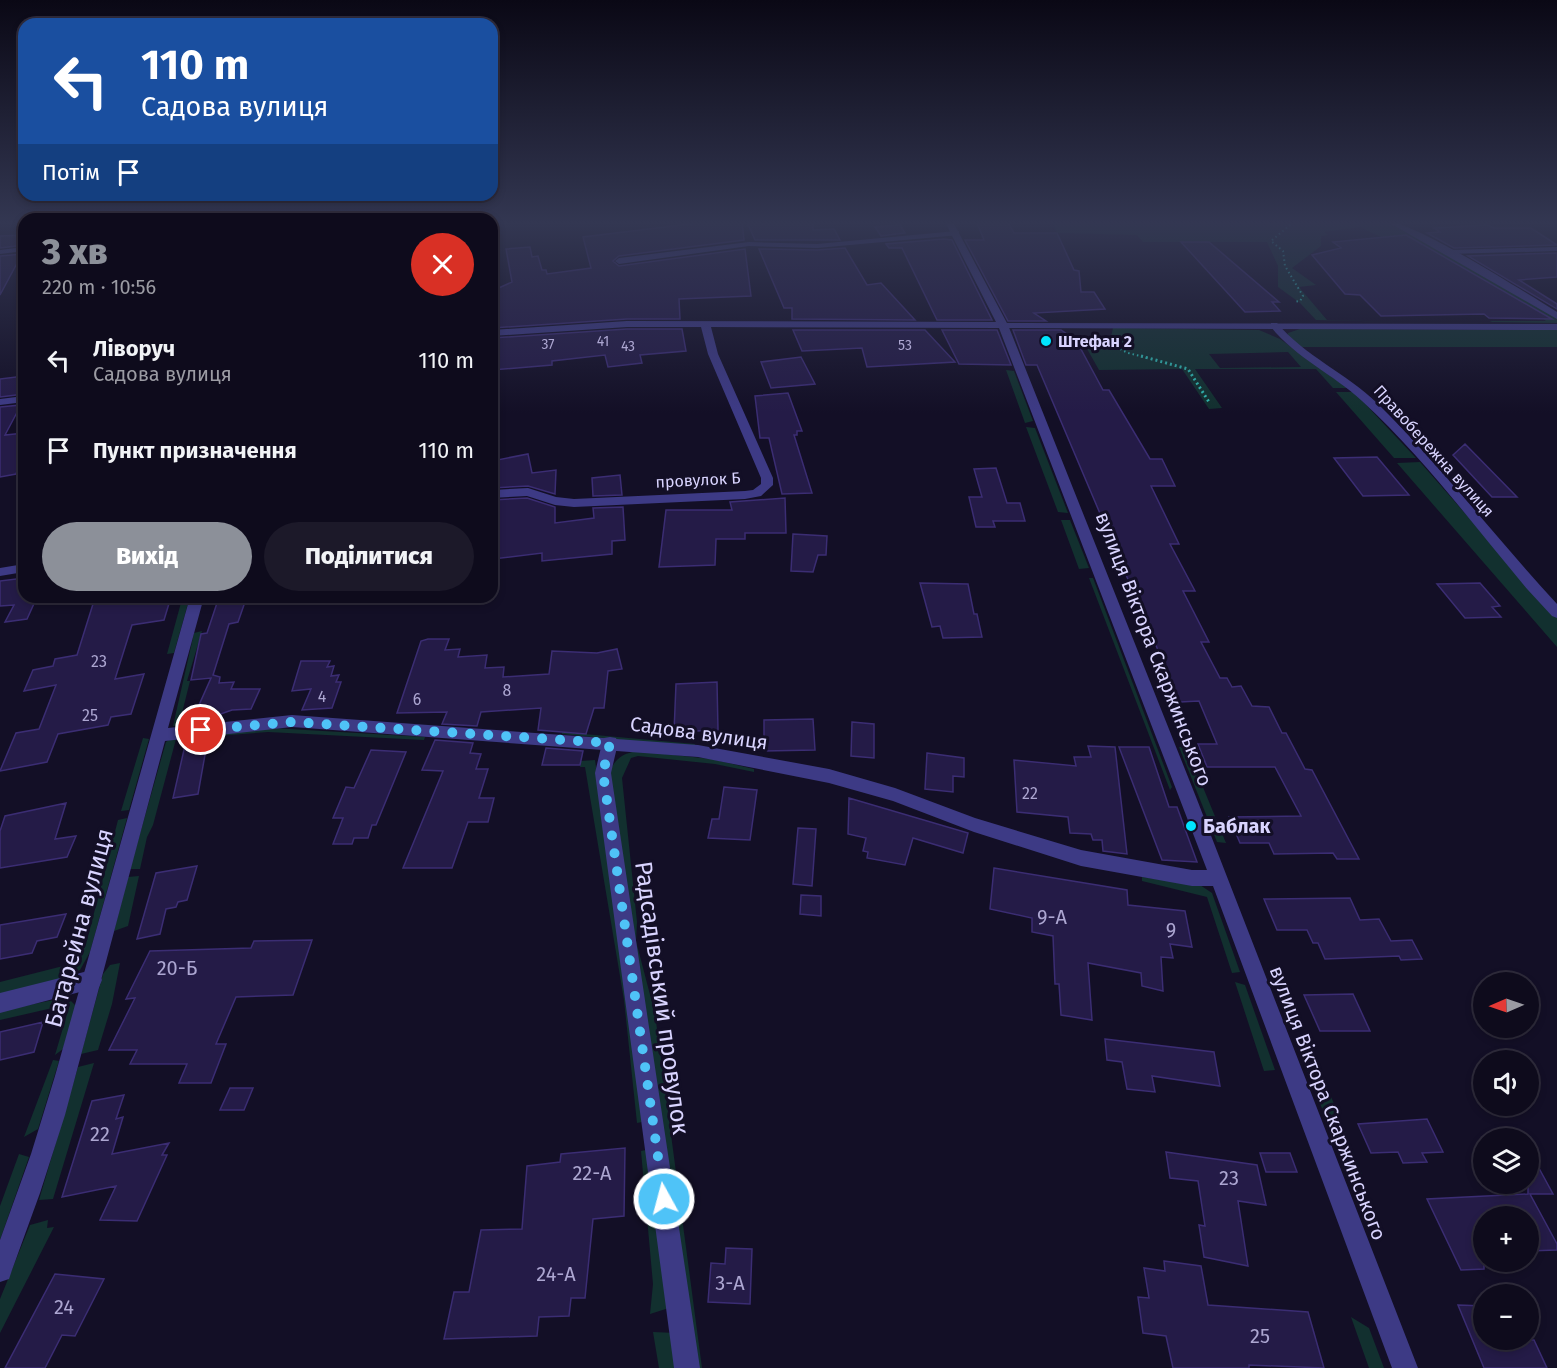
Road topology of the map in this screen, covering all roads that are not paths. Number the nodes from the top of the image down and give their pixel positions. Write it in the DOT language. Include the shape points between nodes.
graph roads {
  1 [pos="983,286"];
  2 [pos="1505,286"];
  3 [pos="1557,316"];
  4 [pos="706,324"];
  5 [pos="1274,325"];
  6 [pos="1003,326"];
  7 [pos="1557,327"];
  8 [pos="498,332"];
  9 [pos="18,400"];
  10 [pos="0,402"];
  11 [pos="498,494"];
  12 [pos="18,569"];
  13 [pos="0,572"];
  14 [pos="195,603"];
  15 [pos="1557,613"];
  16 [pos="159,735"];
  17 [pos="610,743"];
  18 [pos="1218,878"];
  19 [pos="92,980"];
  20 [pos="0,1003"];
  21 [pos="0,1270"];
  22 [pos="687,1368"];
  23 [pos="1405,1368"];
  1 -- 6 [label="street, вулиця Віктора Скаржинського"];
  2 -- 3 [label="street"];
  4 -- 6 [label="street"];
  4 -- 8 [label="street" via="586,325"];
  4 -- 11 [label="street, провулок Б" via="713,354 767,478 763,489 745,495 574,503 528,492"];
  5 -- 6 [label="street"];
  5 -- 7 [label="street"];
  5 -- 15 [label="street, Правобережна вулиця" via="1283,337 1367,400"];
  6 -- 18 [label="street, вулиця Віктора Скаржинського"];
  9 -- 10 [label="street"];
  12 -- 13 [label="street"];
  14 -- 16 [label="street, Батарейна вулиця"];
  16 -- 17 [label="street, Садова вулиця" via="292,722"];
  16 -- 19 [label="street, Батарейна вулиця"];
  17 -- 18 [label="street, Садова вулиця" via="698,752 817,774 895,795 974,825 1081,858 1192,878"];
  17 -- 22 [label="street, Радсадівський провулок" via="603,773"];
  18 -- 23 [label="street, вулиця Віктора Скаржинського"];
  19 -- 20 [label="street"];
  19 -- 21 [label="street, Батарейна вулиця" via="47,1140"];
}
